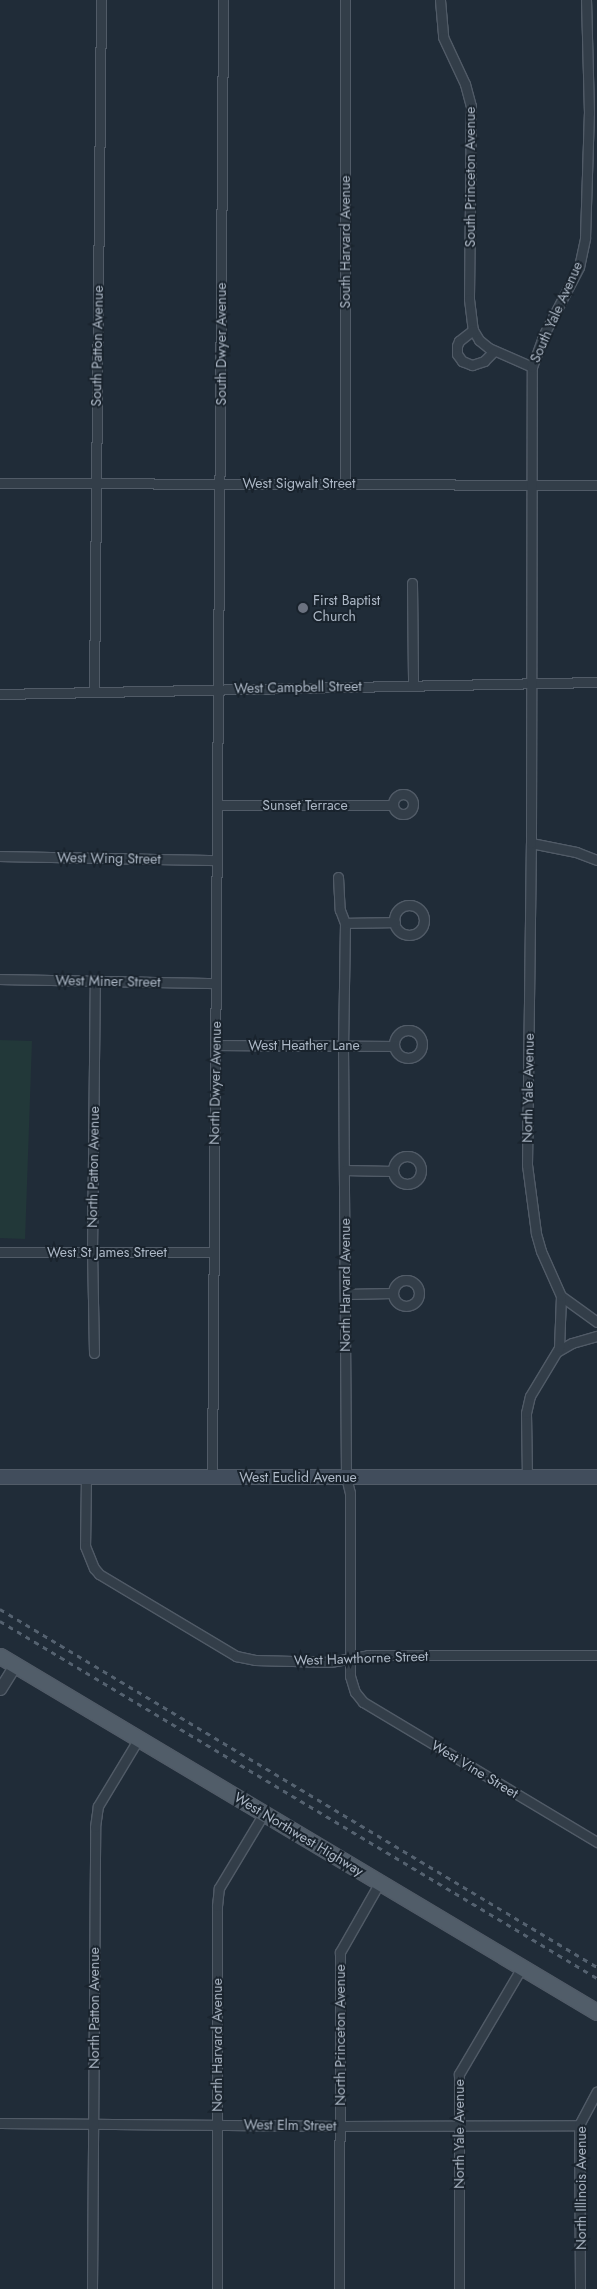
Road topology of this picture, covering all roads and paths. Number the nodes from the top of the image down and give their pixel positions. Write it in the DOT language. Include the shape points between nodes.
graph roads {
  1 [pos="100,0"];
  2 [pos="223,0"];
  3 [pos="345,0"];
  4 [pos="440,0"];
  5 [pos="586,0"];
  6 [pos="593,113"];
  7 [pos="474,330"];
  8 [pos="494,351"];
  9 [pos="532,367"];
  10 [pos="220,482"];
  11 [pos="0,483"];
  12 [pos="96,483"];
  13 [pos="344,483"];
  14 [pos="532,484"];
  15 [pos="597,485"];
  16 [pos="412,583"];
  17 [pos="597,682"];
  18 [pos="530,684"];
  19 [pos="413,685"];
  20 [pos="219,688"];
  21 [pos="94,691"];
  22 [pos="0,694"];
  23 [pos="218,805"];
  24 [pos="392,805"];
  25 [pos="531,843"];
  26 [pos="0,856"];
  27 [pos="217,860"];
  28 [pos="597,860"];
  29 [pos="338,877"];
  30 [pos="395,922"];
  31 [pos="346,923"];
  32 [pos="0,979"];
  33 [pos="95,981"];
  34 [pos="216,983"];
  35 [pos="343,1045"];
  36 [pos="216,1046"];
  37 [pos="393,1046"];
  38 [pos="344,1170"];
  39 [pos="394,1171"];
  40 [pos="0,1252"];
  41 [pos="213,1252"];
  42 [pos="92,1253"];
  43 [pos="392,1293"];
  44 [pos="345,1294"];
  45 [pos="561,1296"];
  46 [pos="597,1322"];
  47 [pos="597,1336"];
  48 [pos="558,1351"];
  49 [pos="94,1353"];
  50 [pos="0,1477"];
  51 [pos="86,1477"];
  52 [pos="212,1477"];
  53 [pos="346,1477"];
  54 [pos="527,1477"];
  55 [pos="597,1477"];
  56 [pos="597,1655"];
  57 [pos="0,1656"];
  58 [pos="349,1658"];
  59 [pos="15,1665"];
  60 [pos="0,1689"];
  61 [pos="355,1692"];
  62 [pos="139,1738"];
  63 [pos="264,1813"];
  64 [pos="597,1842"];
  65 [pos="380,1882"];
  66 [pos="522,1967"];
  67 [pos="597,2012"];
  68 [pos="597,2091"];
  69 [pos="93,2122"];
  70 [pos="0,2123"];
  71 [pos="217,2124"];
  72 [pos="459,2124"];
  73 [pos="579,2125"];
  74 [pos="340,2126"];
  75 [pos="92,2289"];
  76 [pos="217,2289"];
  77 [pos="339,2289"];
  78 [pos="459,2289"];
  79 [pos="580,2289"];
  1 -- 12 [label="street, South Patton Avenue"];
  2 -- 10 [label="street, South Dwyer Avenue"];
  3 -- 13 [label="street, South Harvard Avenue"];
  4 -- 7 [label="street, South Princeton Avenue" via="443,37 472,106 469,299"];
  5 -- 6 [label="street, South Yale Avenue"];
  6 -- 9 [label="street, South Yale Avenue" via="585,238 579,267 543,336"];
  7 -- 8 [label="street" via="479,340"];
  7 -- 8 [label="street" via="456,346 462,361 472,365 484,361"];
  8 -- 9 [label="street"];
  9 -- 14 [label="street, South Yale Avenue"];
  10 -- 12 [label="street, West Sigwalt Street"];
  10 -- 13 [label="street, West Sigwalt Street"];
  10 -- 20 [label="street, South Dwyer Avenue"];
  11 -- 12 [label="street, West Sigwalt Street"];
  12 -- 21 [label="street, South Patton Avenue"];
  13 -- 14 [label="street, West Sigwalt Street"];
  14 -- 15 [label="street, West Sigwalt Street"];
  14 -- 18 [label="street, South Yale Avenue"];
  16 -- 19 [label="street"];
  17 -- 18 [label="street, West Campbell Street"];
  18 -- 19 [label="street, West Campbell Street"];
  18 -- 25 [label="street, North Yale Avenue"];
  19 -- 20 [label="street, West Campbell Street"];
  20 -- 21 [label="street, West Campbell Street"];
  20 -- 23 [label="street, North Dwyer Avenue"];
  21 -- 22 [label="street, West Campbell Street"];
  23 -- 24 [label="street, Sunset Terrace"];
  23 -- 27 [label="street, North Dwyer Avenue"];
  25 -- 28 [label="street" via="576,852"];
  25 -- 45 [label="street, North Yale Avenue" via="527,1165 536,1233"];
  26 -- 27 [label="street, West Wing Street"];
  27 -- 34 [label="street, North Dwyer Avenue"];
  29 -- 31 [label="street, North Harvard Avenue" via="340,910"];
  30 -- 31 [label="street"];
  31 -- 35 [label="street, North Harvard Avenue"];
  32 -- 33 [label="street, West Miner Street"];
  33 -- 34 [label="street, West Miner Street"];
  33 -- 42 [label="street, North Patton Avenue"];
  34 -- 36 [label="street, North Dwyer Avenue"];
  35 -- 36 [label="street, West Heather Lane"];
  35 -- 37 [label="street, West Heather Lane"];
  35 -- 38 [label="street, North Harvard Avenue"];
  36 -- 41 [label="street, North Dwyer Avenue"];
  38 -- 39 [label="street"];
  38 -- 44 [label="street, North Harvard Avenue"];
  40 -- 42 [label="street, West St James Street"];
  41 -- 42 [label="street, West St James Street"];
  41 -- 52 [label="street, North Dwyer Avenue"];
  42 -- 49 [label="street, North Patton Avenue"];
  43 -- 44 [label="street"];
  44 -- 53 [label="street, North Harvard Avenue"];
  45 -- 46 [label="street"];
  45 -- 48 [label="street, North Yale Avenue"];
  47 -- 48 [label="street"];
  48 -- 54 [label="street, North Yale Avenue" via="530,1396 526,1413"];
  50 -- 51 [label="main road, West Euclid Avenue"];
  51 -- 52 [label="main road, West Euclid Avenue"];
  51 -- 58 [label="street, West Hawthorne Street" via="86,1546 99,1574 236,1656 255,1660 320,1662"];
  52 -- 53 [label="main road, West Euclid Avenue"];
  53 -- 54 [label="main road, West Euclid Avenue"];
  53 -- 58 [label="street, North Harvard Avenue" via="350,1493"];
  54 -- 55 [label="main road, West Euclid Avenue"];
  56 -- 58 [label="street, West Hawthorne Street" via="368,1655"];
  57 -- 59 [label="main road, West Northwest Highway"];
  58 -- 61 [label="street, North Harvard Avenue"];
  59 -- 60 [label="street"];
  59 -- 62 [label="main road, West Northwest Highway"];
  61 -- 64 [label="street, West Vine Street" via="363,1702"];
  62 -- 63 [label="main road, West Northwest Highway"];
  62 -- 69 [label="street, North Patton Avenue" via="98,1806 95,1827"];
  63 -- 65 [label="main road, West Northwest Highway"];
  63 -- 71 [label="street, North Harvard Avenue" via="219,1888"];
  65 -- 66 [label="main road, West Northwest Highway"];
  65 -- 74 [label="street, North Princeton Avenue" via="340,1952"];
  66 -- 67 [label="main road, West Northwest Highway"];
  66 -- 72 [label="street, North Yale Avenue" via="459,2074"];
  68 -- 73 [label="street, North Illinois Avenue"];
  69 -- 70 [label="street, West Elm Street"];
  69 -- 71 [label="street, West Elm Street"];
  69 -- 75 [label="street, North Patton Avenue"];
  71 -- 74 [label="street, West Elm Street"];
  71 -- 76 [label="street, North Harvard Avenue"];
  72 -- 73 [label="street, West Elm Street"];
  72 -- 74 [label="street, West Elm Street"];
  72 -- 78 [label="street, North Yale Avenue"];
  73 -- 79 [label="street, North Illinois Avenue"];
  74 -- 77 [label="street, North Princeton Avenue"];
}
